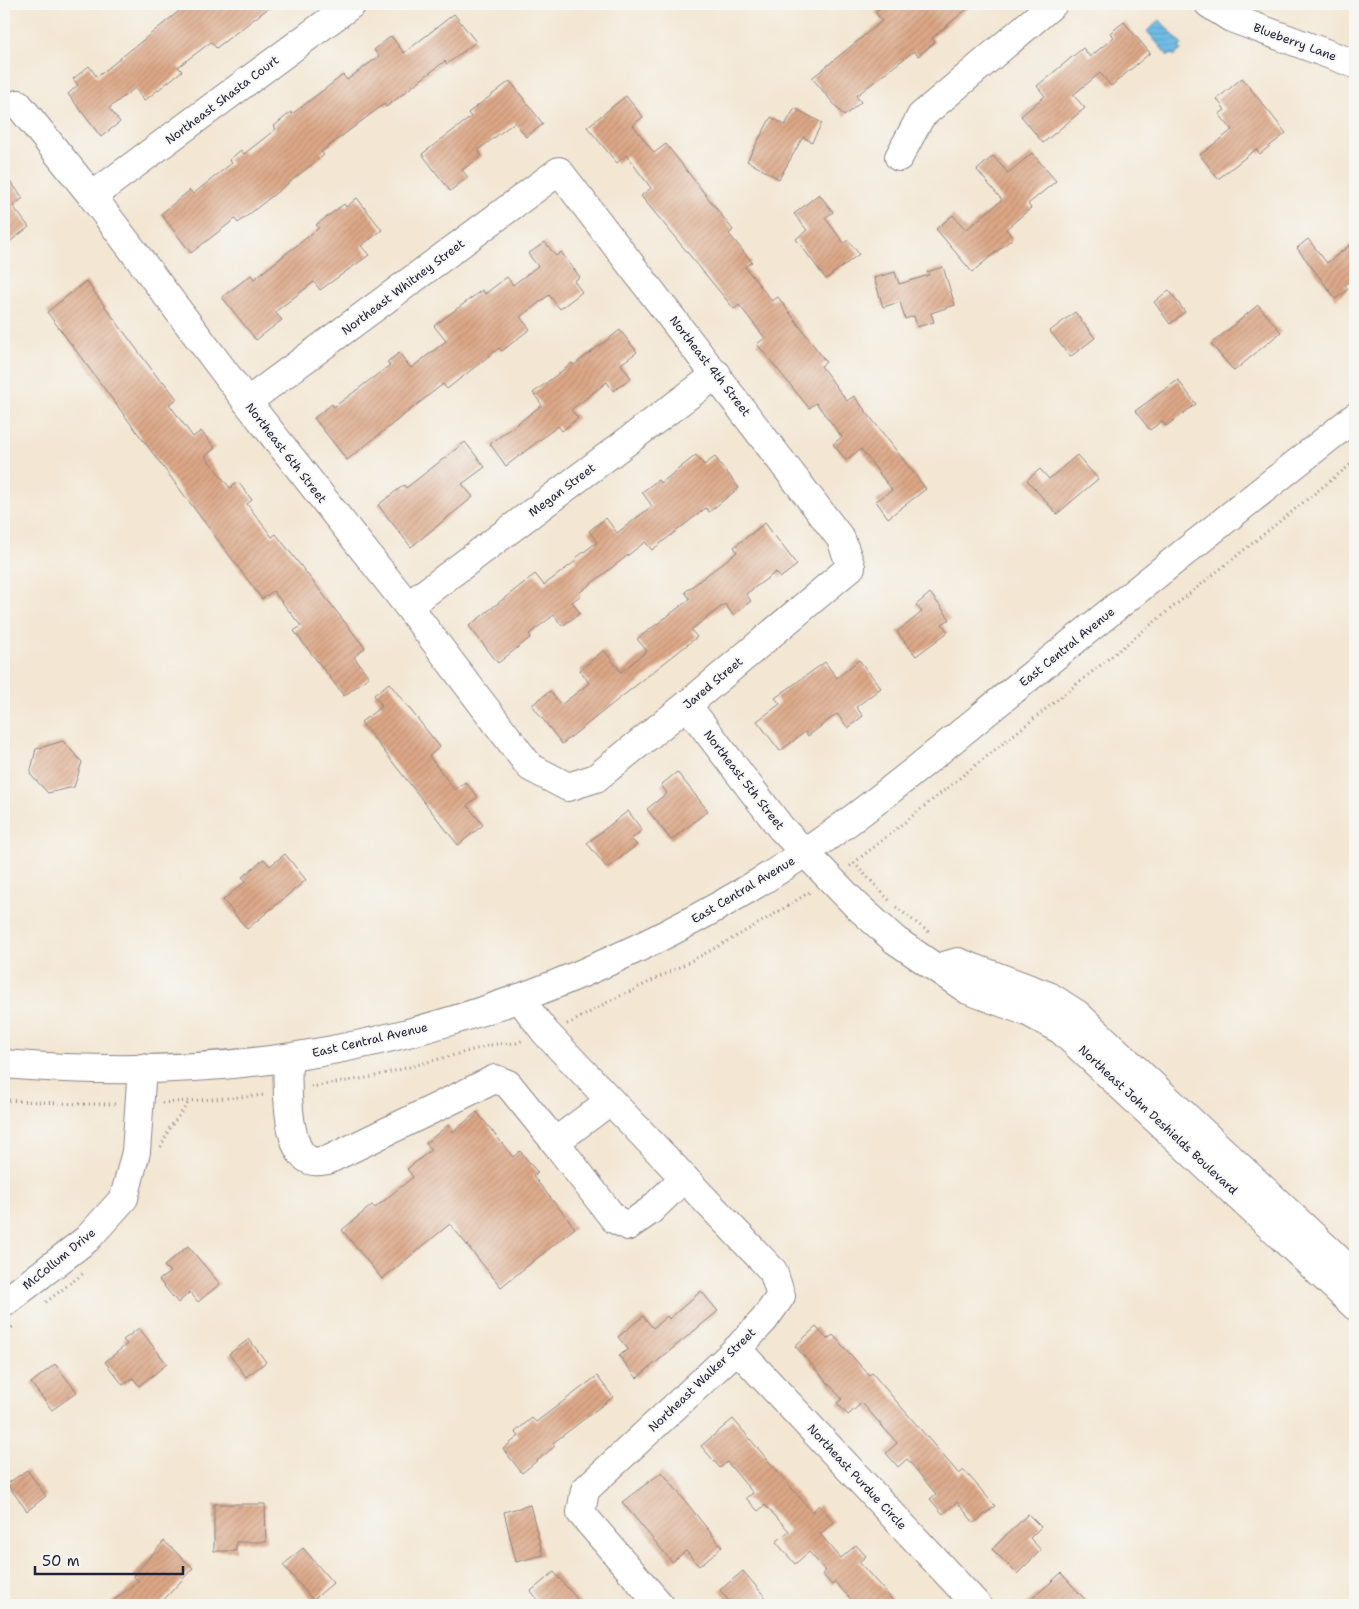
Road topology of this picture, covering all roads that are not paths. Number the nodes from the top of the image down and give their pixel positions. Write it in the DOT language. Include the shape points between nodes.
graph roads {
  1 [pos="352,4"];
  2 [pos="1053,4"];
  3 [pos="1209,4"];
  4 [pos="1355,64"];
  5 [pos="18,104"];
  6 [pos="900,158"];
  7 [pos="559,171"];
  8 [pos="92,196"];
  9 [pos="717,374"];
  10 [pos="247,402"];
  11 [pos="1355,418"];
  12 [pos="851,567"];
  13 [pos="408,606"];
  14 [pos="687,705"];
  15 [pos="568,787"];
  16 [pos="804,854"];
  17 [pos="937,968"];
  18 [pos="519,998"];
  19 [pos="288,1058"];
  20 [pos="4,1064"];
  21 [pos="142,1068"];
  22 [pos="610,1101"];
  23 [pos="555,1142"];
  24 [pos="684,1178"];
  25 [pos="1355,1275"];
  26 [pos="4,1303"];
  27 [pos="1355,1306"];
  28 [pos="737,1349"];
  29 [pos="660,1605"];
  30 [pos="977,1605"];
  1 -- 8 [label="street, Northeast Shasta Court"];
  2 -- 6 [label="street" via="921,116"];
  3 -- 4 [label="street, Blueberry Lane" via="1230,18"];
  5 -- 8 [label="street, Northeast 6th Street"];
  7 -- 9 [label="street, Northeast 4th Street"];
  7 -- 10 [label="street, Northeast Whitney Street"];
  8 -- 10 [label="street, Northeast 6th Street"];
  9 -- 12 [label="street, Northeast 4th Street" via="841,539"];
  9 -- 13 [label="street, Megan Street"];
  10 -- 13 [label="street, Northeast 6th Street"];
  11 -- 16 [label="street, East Central Avenue" via="893,787"];
  12 -- 14 [label="street, Jared Street"];
  13 -- 15 [label="street, Northeast 6th Street" via="530,767"];
  14 -- 15 [label="street, Jared Street" via="596,778"];
  14 -- 16 [label="street, Northeast 5th Street"];
  16 -- 17 [label="street, Northeast John Deshields Boulevard" via="894,940"];
  16 -- 18 [label="street, East Central Avenue" via="704,915 599,966"];
  17 -- 25 [label="street, Northeast John Deshields Boulevard" via="958,962 1048,996 1077,1014"];
  17 -- 27 [label="street, Northeast John Deshields Boulevard" via="968,990 1028,1012 1061,1030"];
  18 -- 19 [label="street, East Central Avenue" via="446,1023"];
  18 -- 22 [label="street, Northeast Walker Street" via="545,1032"];
  19 -- 21 [label="street, East Central Avenue"];
  19 -- 23 [label="street" via="287,1091 296,1146 305,1158 316,1162 328,1160 496,1079 508,1084"];
  20 -- 21 [label="street, East Central Avenue"];
  21 -- 26 [label="street, McCollum Drive" via="136,1152 124,1198 87,1239"];
  22 -- 23 [label="street"];
  22 -- 24 [label="street, Northeast Walker Street"];
  23 -- 24 [label="street" via="614,1219 628,1226 650,1211"];
  24 -- 28 [label="street, Northeast Walker Street" via="773,1271 781,1296"];
  28 -- 29 [label="street, Northeast Walker Street" via="585,1490 581,1513"];
  28 -- 30 [label="street, Northeast Purdue Circle"];
}
